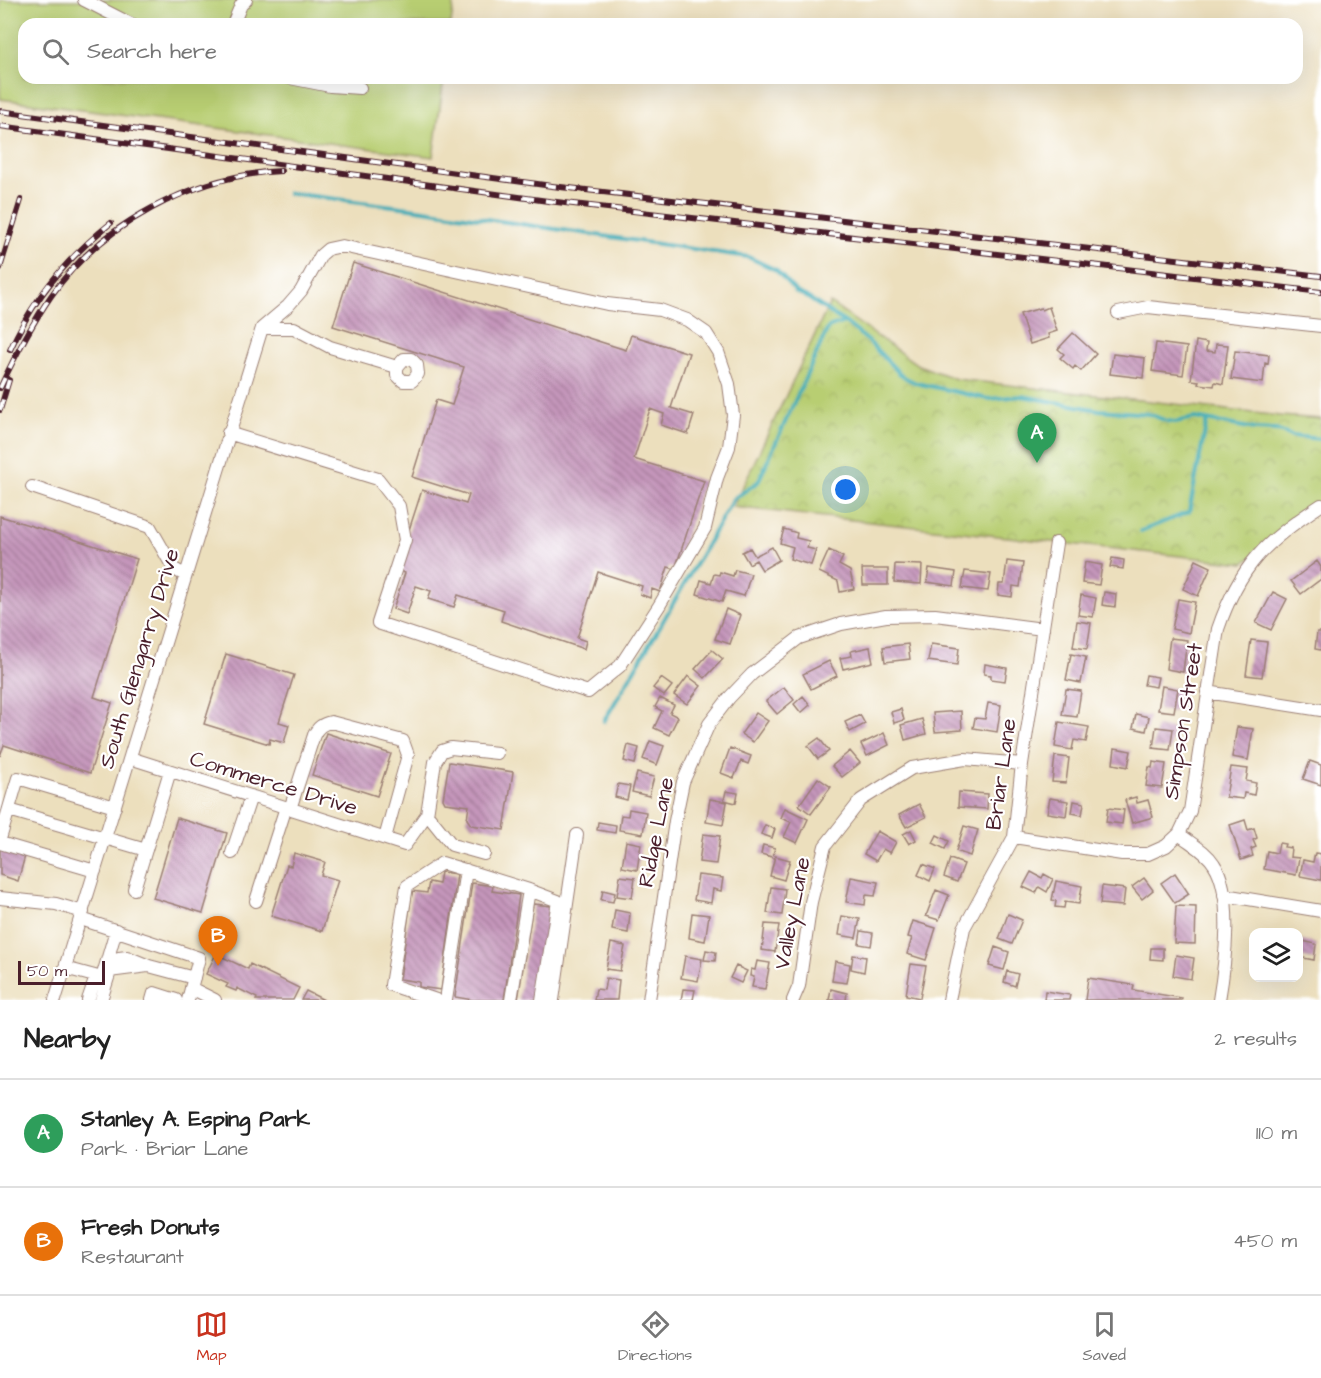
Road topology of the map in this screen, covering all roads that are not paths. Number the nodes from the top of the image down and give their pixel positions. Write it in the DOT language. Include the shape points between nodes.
graph roads {
  1 [pos="84,0"];
  2 [pos="246,0"];
  3 [pos="119,18"];
  4 [pos="236,18"];
  5 [pos="320,84"];
  6 [pos="360,88"];
  7 [pos="1118,313"];
  8 [pos="1321,326"];
  9 [pos="262,328"];
  10 [pos="397,367"];
  11 [pos="228,433"];
  12 [pos="32,487"];
  13 [pos="1321,505"];
  14 [pos="1056,543"];
  15 [pos="185,575"];
  16 [pos="1042,628"];
  17 [pos="1207,692"];
  18 [pos="1321,710"];
  19 [pos="497,753"];
  20 [pos="130,758"];
  21 [pos="1022,764"];
  22 [pos="170,771"];
  23 [pos="250,796"];
  24 [pos="115,807"];
  25 [pos="288,808"];
  26 [pos="9,810"];
  27 [pos="427,814"];
  28 [pos="1179,834"];
  29 [pos="577,835"];
  30 [pos="1014,837"];
  31 [pos="105,838"];
  32 [pos="385,838"];
  33 [pos="0,841"];
  34 [pos="146,850"];
  35 [pos="232,853"];
  36 [pos="484,854"];
  37 [pos="466,870"];
  38 [pos="95,871"];
  39 [pos="134,889"];
  40 [pos="529,890"];
  41 [pos="1224,895"];
  42 [pos="0,898"];
  43 [pos="256,901"];
  44 [pos="1321,911"];
  45 [pos="82,915"];
  46 [pos="116,930"];
  47 [pos="65,968"];
  48 [pos="96,977"];
  49 [pos="191,989"];
  50 [pos="55,1000"];
  51 [pos="88,1000"];
  52 [pos="101,1000"];
  53 [pos="152,1000"];
  54 [pos="176,1000"];
  55 [pos="215,1000"];
  56 [pos="436,1000"];
  57 [pos="446,1000"];
  58 [pos="511,1000"];
  59 [pos="542,1000"];
  60 [pos="553,1000"];
  61 [pos="649,1000"];
  62 [pos="793,1000"];
  63 [pos="949,1000"];
  64 [pos="1220,1000"];
  1 -- 3 [label="street"];
  2 -- 4 [label="street"];
  5 -- 6 [label="street"];
  7 -- 8 [label="street" via="1148,307"];
  9 -- 10 [label="street" via="294,328 330,348"];
  9 -- 11 [label="street, South Glengarry Drive"];
  9 -- 11 [label="street" via="302,291 321,255 342,246 607,304 660,310 687,320 706,333 718,352 729,384 733,415 729,447 705,528 620,666 588,692 378,623 405,540 399,506 378,479"];
  11 -- 15 [label="street, South Glengarry Drive"];
  12 -- 15 [label="street" via="150,527 174,568"];
  13 -- 17 [label="street, Simpson Street" via="1290,525 1243,573 1218,629"];
  14 -- 16 [label="street, Briar Lane"];
  15 -- 20 [label="street, South Glengarry Drive"];
  16 -- 21 [label="street, Briar Lane"];
  16 -- 61 [label="street, Ridge Lane" via="935,615 886,616 841,624 799,638 752,674 710,724 684,782"];
  17 -- 18 [label="street"];
  17 -- 28 [label="street, Simpson Street" via="1190,811"];
  19 -- 27 [label="street" via="451,748 442,751 435,762"];
  20 -- 22 [label="street, Commerce Drive"];
  20 -- 24 [label="street, South Glengarry Drive"];
  21 -- 30 [label="street, Briar Lane"];
  21 -- 62 [label="street, Valley Lane" via="965,759 912,768 861,800 825,846 811,902 799,986"];
  22 -- 23 [label="street, Commerce Drive"];
  22 -- 34 [label="street"];
  23 -- 25 [label="street, Commerce Drive"];
  23 -- 35 [label="street"];
  24 -- 26 [label="street" via="18,778"];
  24 -- 31 [label="street, South Glengarry Drive"];
  25 -- 32 [label="street, Commerce Drive"];
  25 -- 32 [label="street" via="314,735 324,723 402,741 408,755"];
  25 -- 43 [label="street"];
  26 -- 31 [label="street"];
  26 -- 33 [label="street"];
  27 -- 32 [label="street, Commerce Drive" via="405,845"];
  27 -- 36 [label="street" via="452,845"];
  28 -- 30 [label="street" via="1166,846 1148,854 1122,854"];
  28 -- 41 [label="street, Simpson Street" via="1213,862"];
  29 -- 60 [label="street"];
  30 -- 63 [label="street, Briar Lane" via="964,928"];
  31 -- 34 [label="street"];
  31 -- 38 [label="street, South Glengarry Drive"];
  33 -- 38 [label="street"];
  34 -- 39 [label="street"];
  37 -- 40 [label="street"];
  37 -- 56 [label="street" via="442,863 407,886 391,985"];
  37 -- 57 [label="street"];
  38 -- 45 [label="street, South Glengarry Drive"];
  40 -- 58 [label="street"];
  40 -- 59 [label="street" via="558,901"];
  41 -- 44 [label="street"];
  41 -- 64 [label="street, Simpson Street" via="1226,952"];
  42 -- 45 [label="street" via="56,904"];
  45 -- 46 [label="street"];
  45 -- 47 [label="street, South Glengarry Drive"];
  46 -- 48 [label="street" via="102,978"];
  46 -- 49 [label="street" via="199,958"];
  47 -- 48 [label="street"];
  47 -- 50 [label="street, South Glengarry Drive"];
  48 -- 51 [label="street"];
  49 -- 52 [label="street" via="149,966 122,957 113,962"];
  49 -- 55 [label="street"];
  53 -- 54 [label="street" via="154,993"];
}
